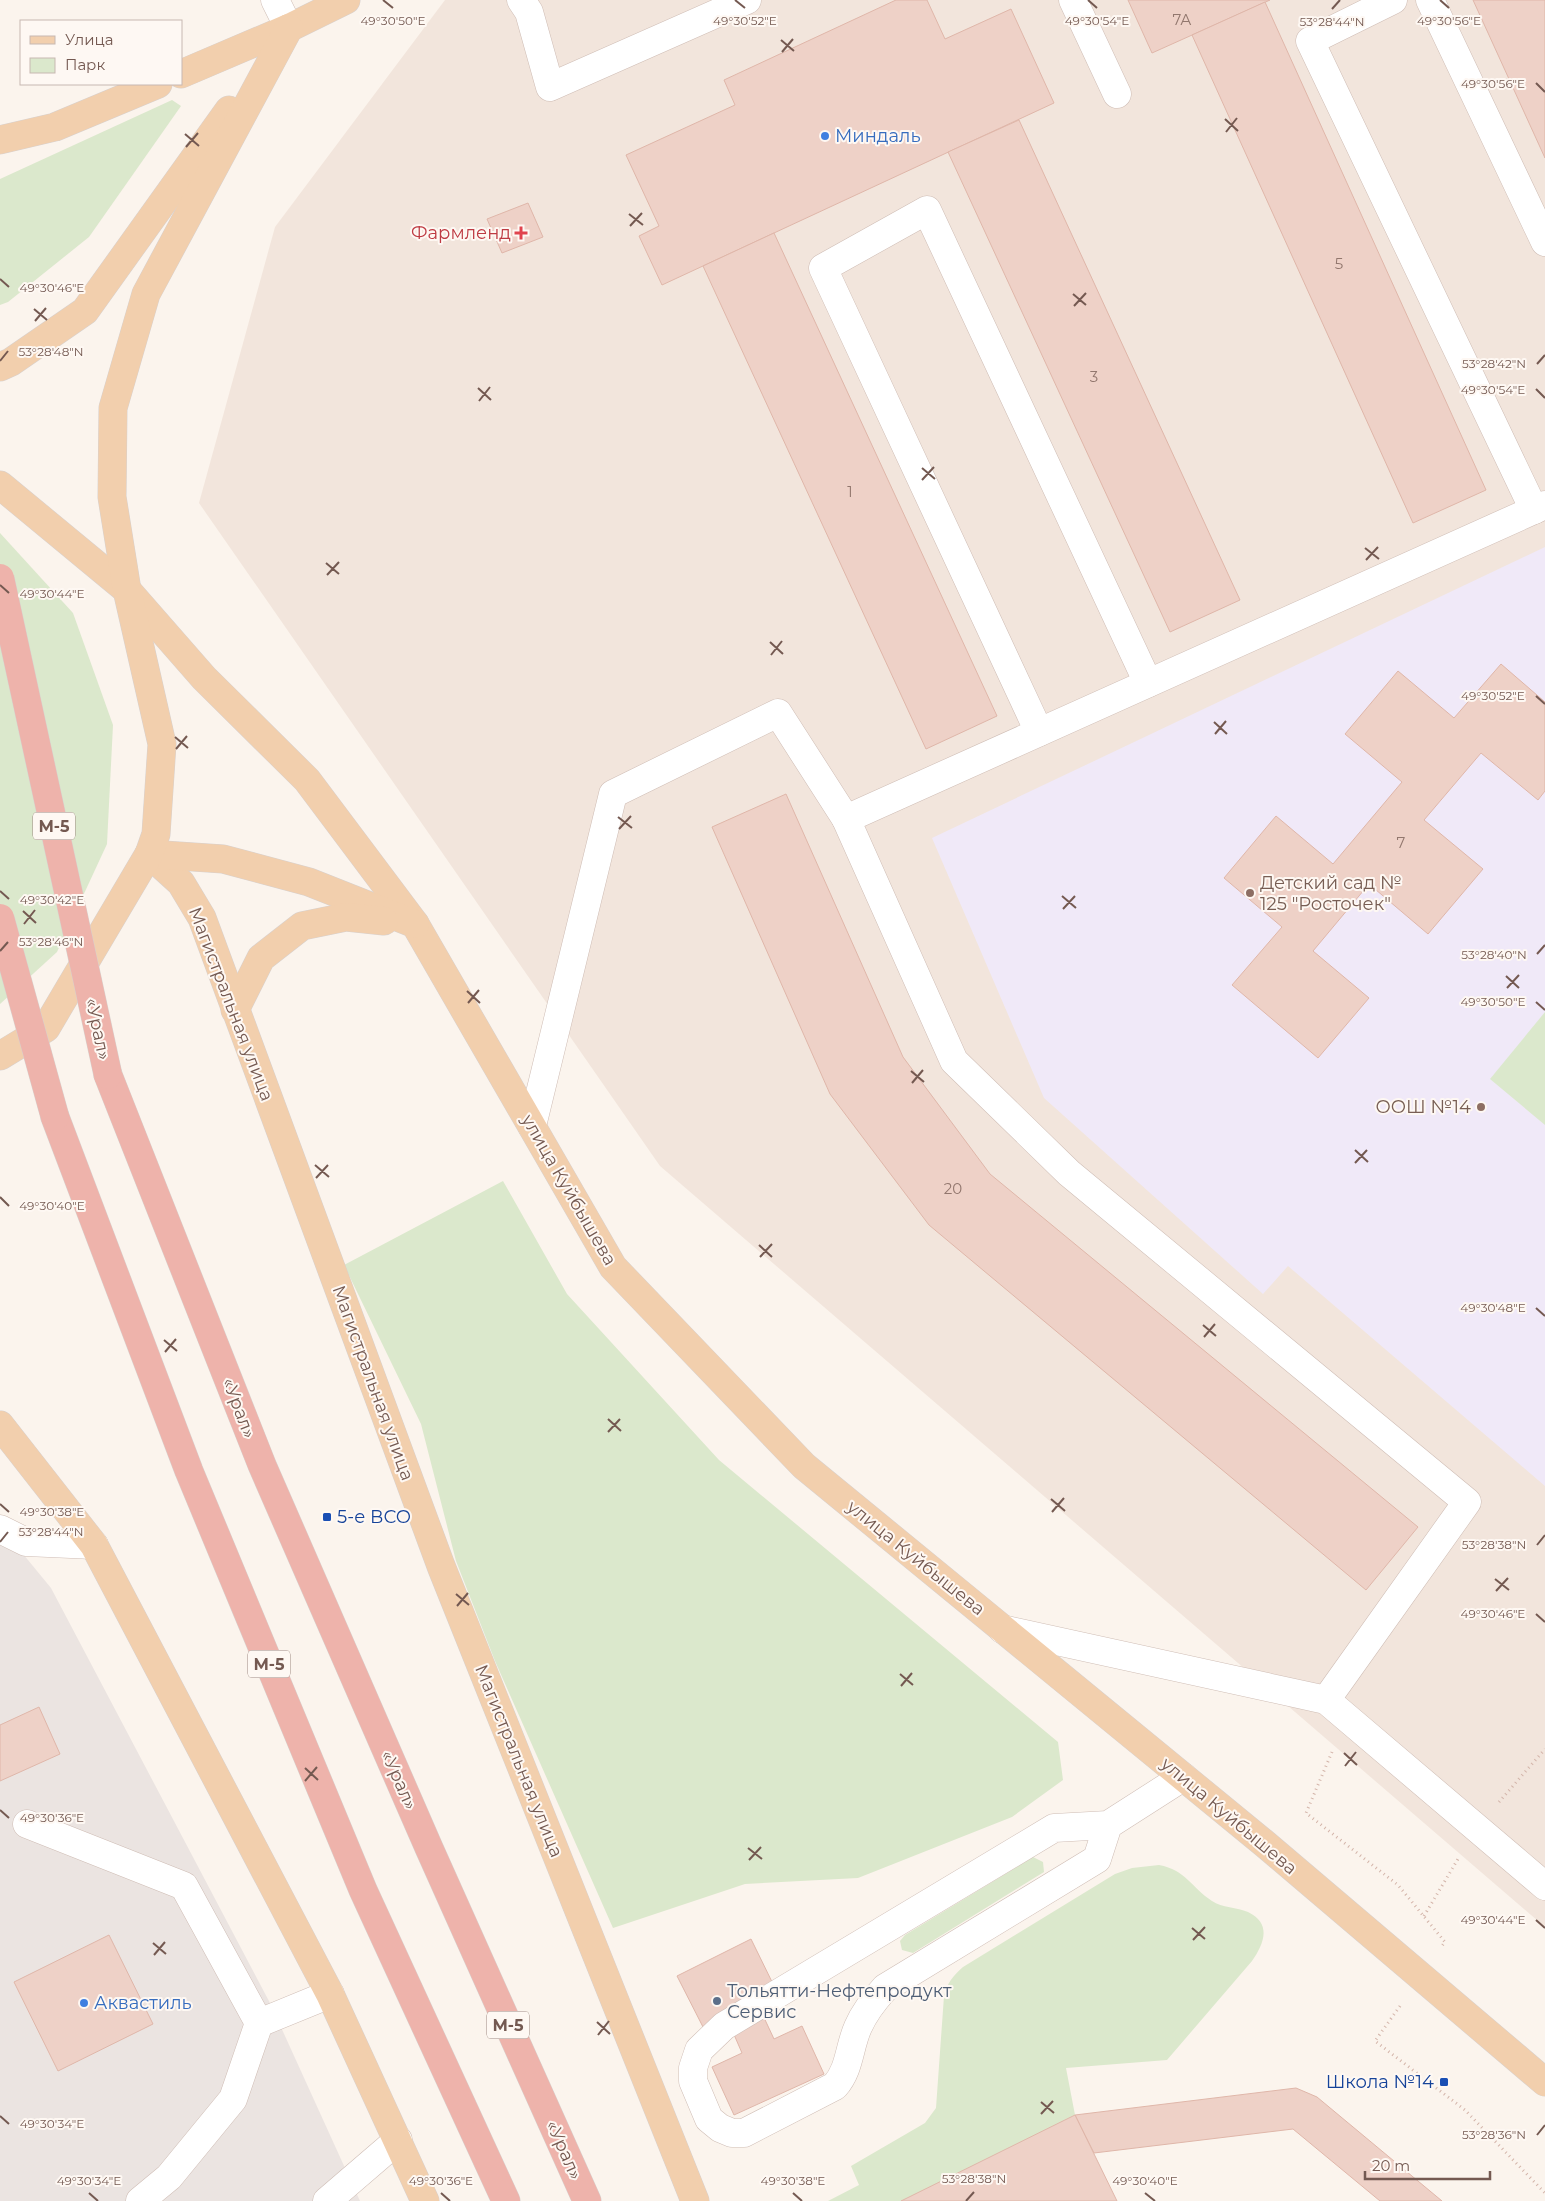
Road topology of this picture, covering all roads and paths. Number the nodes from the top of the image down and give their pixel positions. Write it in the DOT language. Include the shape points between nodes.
graph roads {
  1 [pos="276,0"];
  2 [pos="346,0"];
  3 [pos="521,0"];
  4 [pos="747,0"];
  5 [pos="1074,0"];
  6 [pos="1393,0"];
  7 [pos="1430,0"];
  8 [pos="289,28"];
  9 [pos="182,74"];
  10 [pos="156,85"];
  11 [pos="1118,94"];
  12 [pos="0,140"];
  13 [pos="1545,242"];
  14 [pos="0,367"];
  15 [pos="0,484"];
  16 [pos="1540,507"];
  17 [pos="0,578"];
  18 [pos="127,590"];
  19 [pos="1148,683"];
  20 [pos="1039,732"];
  21 [pos="846,819"];
  22 [pos="149,854"];
  23 [pos="0,918"];
  24 [pos="415,924"];
  25 [pos="235,1010"];
  26 [pos="0,1056"];
  27 [pos="532,1126"];
  28 [pos="0,1425"];
  29 [pos="0,1530"];
  30 [pos="94,1545"];
  31 [pos="1002,1629"];
  32 [pos="1326,1700"];
  33 [pos="1545,1749"];
  34 [pos="1183,1777"];
  35 [pos="27,1824"];
  36 [pos="1108,1825"];
  37 [pos="1476,1828"];
  38 [pos="1545,1886"];
  39 [pos="1424,1916"];
  40 [pos="330,1994"];
  41 [pos="259,2023"];
  42 [pos="1545,2082"];
  43 [pos="398,2140"];
  44 [pos="140,2201"];
  45 [pos="327,2201"];
  46 [pos="426,2201"];
  47 [pos="506,2201"];
  48 [pos="587,2201"];
  49 [pos="695,2201"];
  1 -- 8 [label="street"];
  2 -- 8 [label="main road"];
  3 -- 4 [label="street" via="529,12 550,87"];
  5 -- 11 [label="street"];
  6 -- 16 [label="street" via="1310,41"];
  7 -- 13 [label="street"];
  8 -- 9 [label="main road"];
  8 -- 14 [label="main road" via="85,311"];
  8 -- 18 [label="main road" via="146,294 118,389 113,408 112,497"];
  10 -- 12 [label="main road" via="55,128"];
  15 -- 18 [label="main road, улица Куйбышева"];
  16 -- 19 [label="street"];
  17 -- 48 [label="highway, «Урал» / М-5, bridge" via="108,1075 262,1465"];
  18 -- 22 [label="main road" via="162,744 156,834"];
  18 -- 24 [label="main road, улица Куйбышева" via="204,678 307,780"];
  19 -- 20 [label="street"];
  19 -- 20 [label="street" via="927,210 823,268"];
  20 -- 21 [label="street"];
  21 -- 27 [label="street" via="778,713 613,794"];
  21 -- 32 [label="street" via="954,1061 1069,1173 1467,1502"];
  22 -- 24 [label="main road" via="223,859 309,882"];
  22 -- 25 [label="main road, Магистральная улица" via="181,883 202,918"];
  22 -- 26 [label="main road" via="46,1028"];
  23 -- 47 [label="highway, М-5, bridge" via="55,1117 189,1471 363,1890"];
  24 -- 25 [label="main road" via="346,917 302,926 261,958"];
  24 -- 27 [label="main road, улица Куйбышева"];
  25 -- 49 [label="main road, Магистральная улица" via="441,1566"];
  27 -- 31 [label="main road, улица Куйбышева" via="612,1267 804,1466"];
  28 -- 30 [label="main road"];
  29 -- 30 [label="street" via="26,1542"];
  30 -- 40 [label="main road"];
  31 -- 32 [label="street"];
  31 -- 34 [label="main road, улица Куйбышева"];
  32 -- 37 [label="street"];
  33 -- 37 [label="path"];
  34 -- 36 [label="street"];
  34 -- 42 [label="main road, улица Куйбышева"];
  35 -- 41 [label="street" via="184,1886"];
  36 -- 36 [label="street" via="1054,1828 724,2026 699,2050 693,2068 693,2081 709,2119 732,2133 744,2132 835,2086 842,2077 857,2028 870,2004 885,1988 1097,1859"];
  37 -- 38 [label="street"];
  37 -- 39 [label="path"];
  40 -- 41 [label="street"];
  40 -- 43 [label="main road"];
  41 -- 44 [label="street" via="233,2099 169,2177"];
  43 -- 45 [label="street"];
  43 -- 46 [label="main road"];
}
